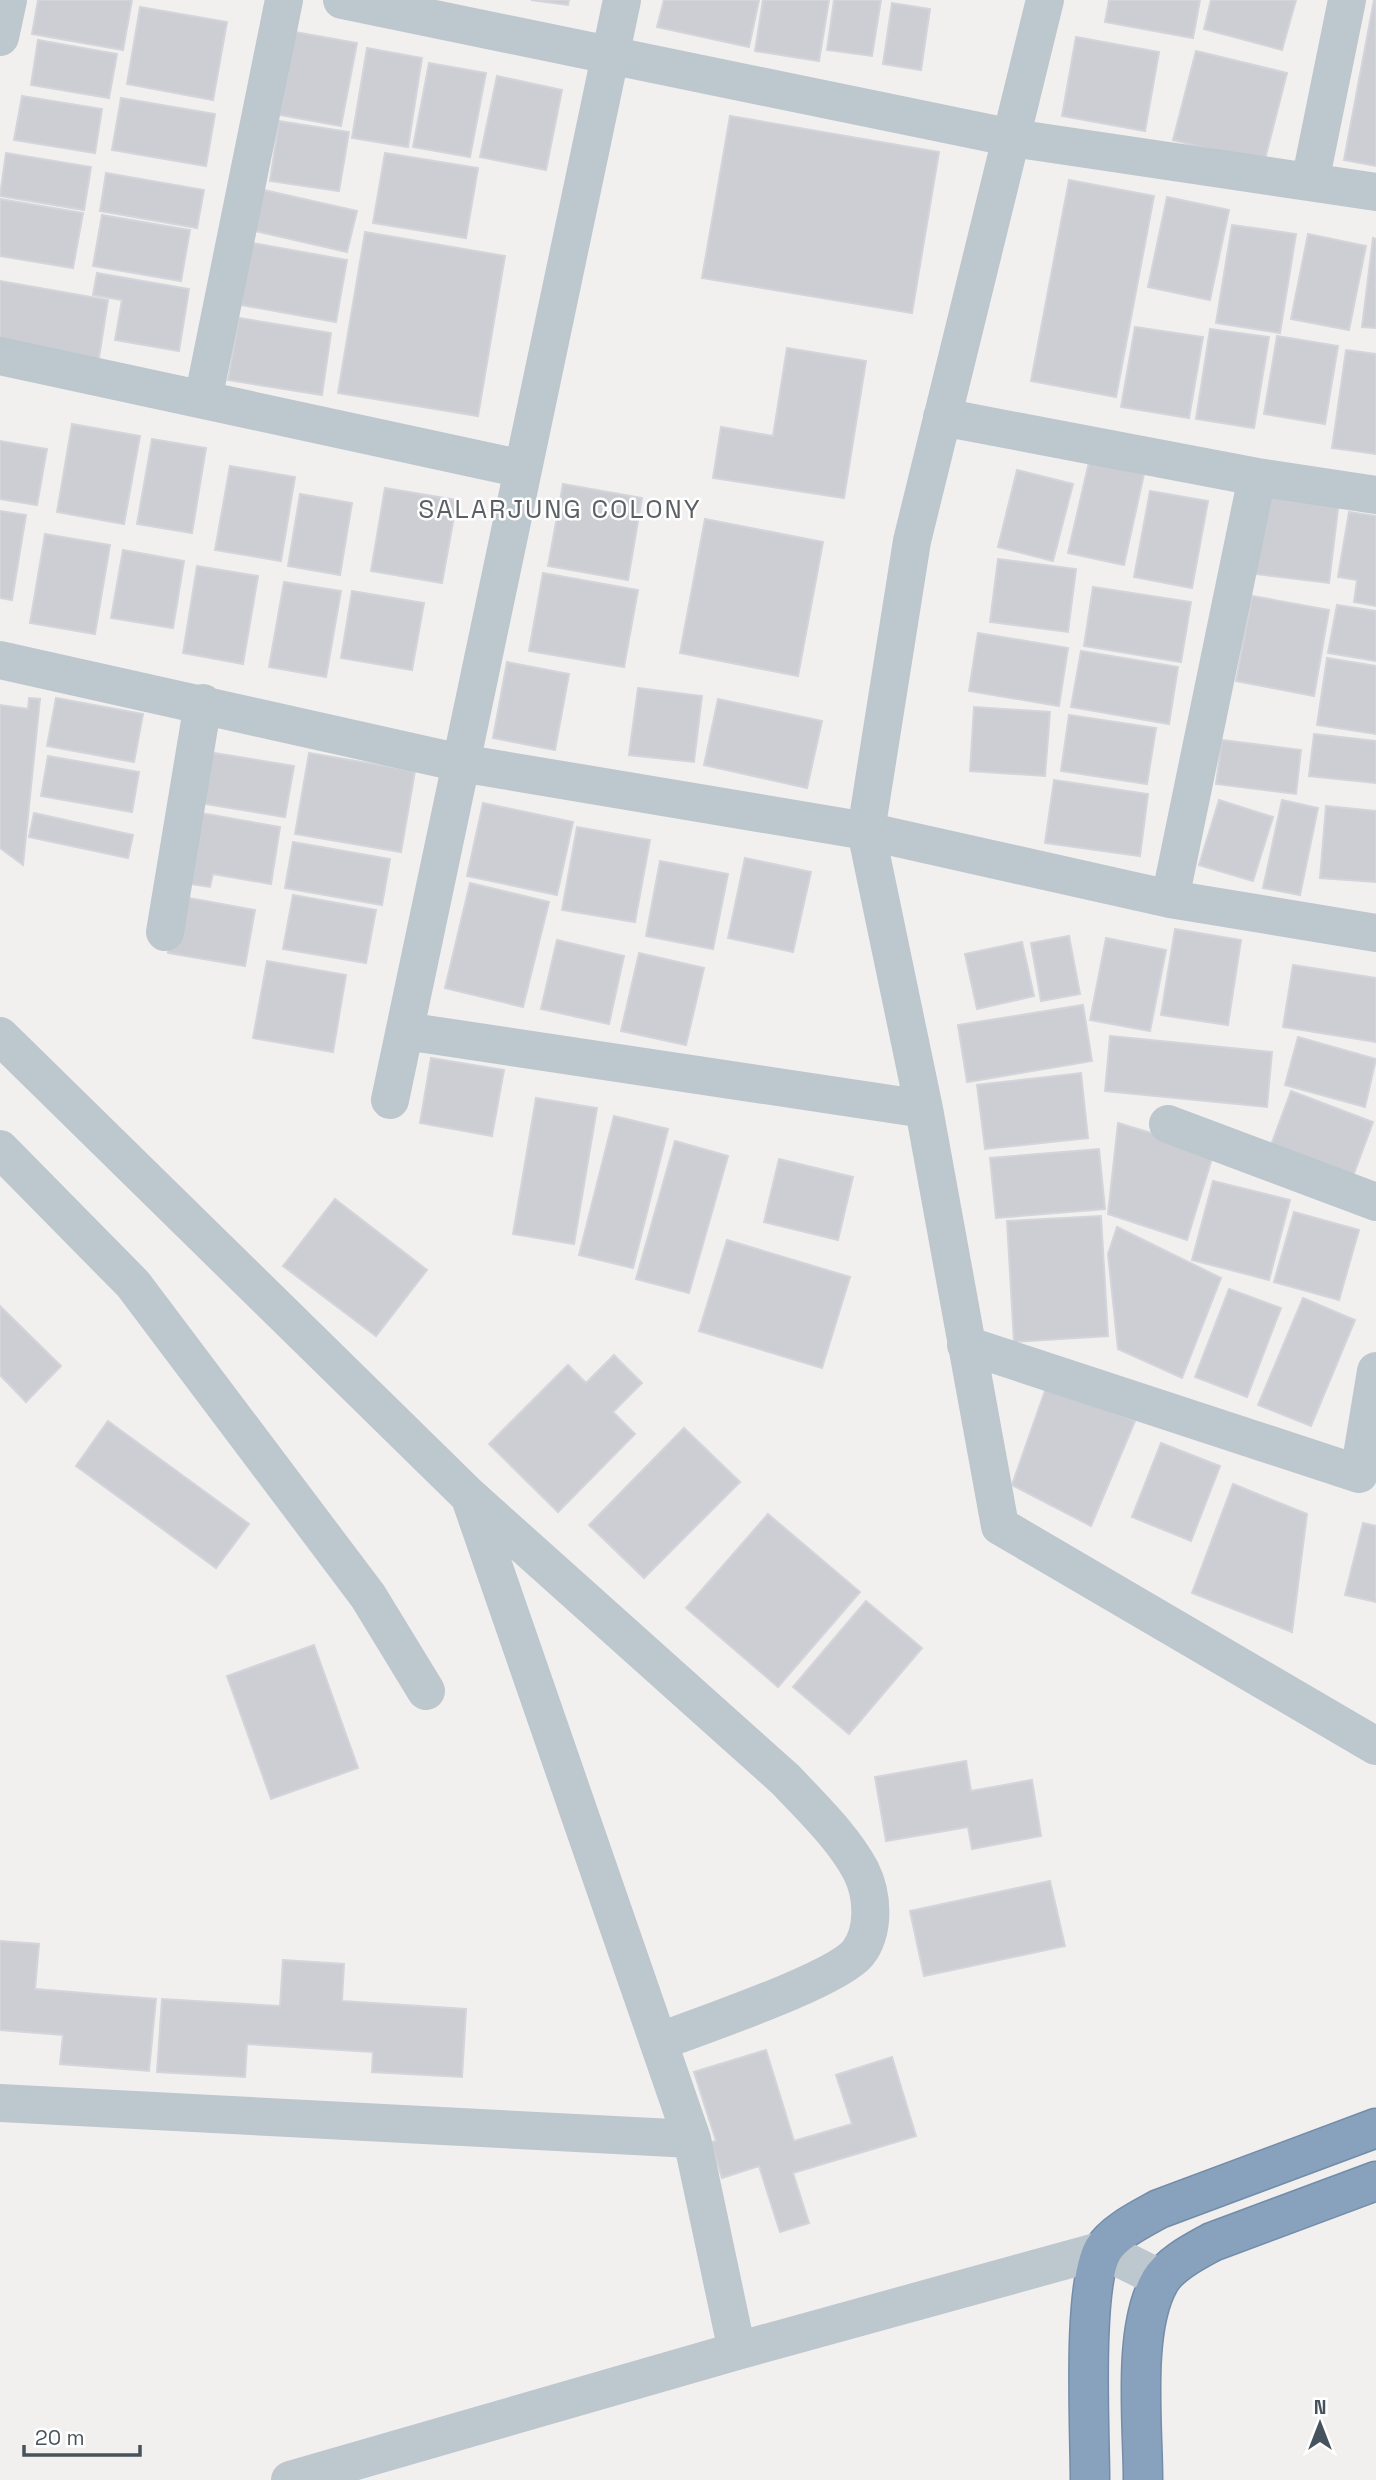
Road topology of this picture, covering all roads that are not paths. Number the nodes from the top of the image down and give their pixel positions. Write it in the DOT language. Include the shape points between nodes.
graph roads {
  1 [pos="8,0"];
  2 [pos="284,0"];
  3 [pos="342,0"];
  4 [pos="622,0"];
  5 [pos="1045,0"];
  6 [pos="1347,0"];
  7 [pos="0,37"];
  8 [pos="610,56"];
  9 [pos="1013,138"];
  10 [pos="1310,183"];
  11 [pos="1376,192"];
  12 [pos="0,356"];
  13 [pos="204,400"];
  14 [pos="942,417"];
  15 [pos="523,469"];
  16 [pos="1257,477"];
  17 [pos="1376,495"];
  18 [pos="0,660"];
  19 [pos="203,703"];
  20 [pos="461,763"];
  21 [pos="866,831"];
  22 [pos="1170,899"];
  23 [pos="165,932"];
  24 [pos="1376,933"];
  25 [pos="405,1031"];
  26 [pos="0,1036"];
  27 [pos="390,1100"];
  28 [pos="924,1109"];
  29 [pos="1168,1124"];
  30 [pos="0,1149"];
  31 [pos="1376,1202"];
  32 [pos="965,1345"];
  33 [pos="1376,1371"];
  34 [pos="469,1496"];
  35 [pos="426,1691"];
  36 [pos="1376,1746"];
  37 [pos="659,2042"];
  38 [pos="0,2103"];
  39 [pos="1376,2127"];
  40 [pos="692,2139"];
  41 [pos="1376,2181"];
  42 [pos="1103,2250"];
  43 [pos="1161,2279"];
  44 [pos="737,2351"];
  45 [pos="290,2480"];
  46 [pos="1090,2480"];
  47 [pos="1143,2480"];
  1 -- 7 [label="street"];
  2 -- 13 [label="street"];
  3 -- 8 [label="street"];
  4 -- 8 [label="street"];
  5 -- 9 [label="street"];
  6 -- 10 [label="street"];
  8 -- 9 [label="street"];
  8 -- 15 [label="street"];
  9 -- 10 [label="street"];
  9 -- 14 [label="street"];
  10 -- 11 [label="street"];
  12 -- 13 [label="street"];
  13 -- 15 [label="street"];
  14 -- 16 [label="street"];
  14 -- 21 [label="street" via="912,541"];
  15 -- 20 [label="street"];
  16 -- 17 [label="street"];
  16 -- 22 [label="street"];
  18 -- 19 [label="street"];
  19 -- 20 [label="street"];
  19 -- 23 [label="street"];
  20 -- 21 [label="street"];
  20 -- 25 [label="street"];
  21 -- 22 [label="street"];
  21 -- 28 [label="street"];
  22 -- 24 [label="street"];
  25 -- 27 [label="street"];
  25 -- 28 [label="street"];
  26 -- 34 [label="street"];
  28 -- 32 [label="street"];
  29 -- 31 [label="street"];
  30 -- 35 [label="street" via="133,1284 368,1596"];
  32 -- 33 [label="street" via="1359,1474"];
  32 -- 36 [label="street" via="1000,1526"];
  34 -- 37 [label="street"];
  34 -- 37 [label="street" via="786,1780 825,1822 861,1872 870,1906 870,1931 857,1954 827,1975"];
  37 -- 40 [label="street"];
  38 -- 40 [label="street"];
  39 -- 42 [label="highway" via="1159,2209"];
  40 -- 44 [label="street"];
  41 -- 43 [label="highway" via="1212,2242"];
  42 -- 43 [label="street"];
  42 -- 44 [label="street"];
  42 -- 46 [label="highway" via="1091,2306"];
  43 -- 47 [label="highway" via="1143,2330"];
  44 -- 45 [label="street"];
}
